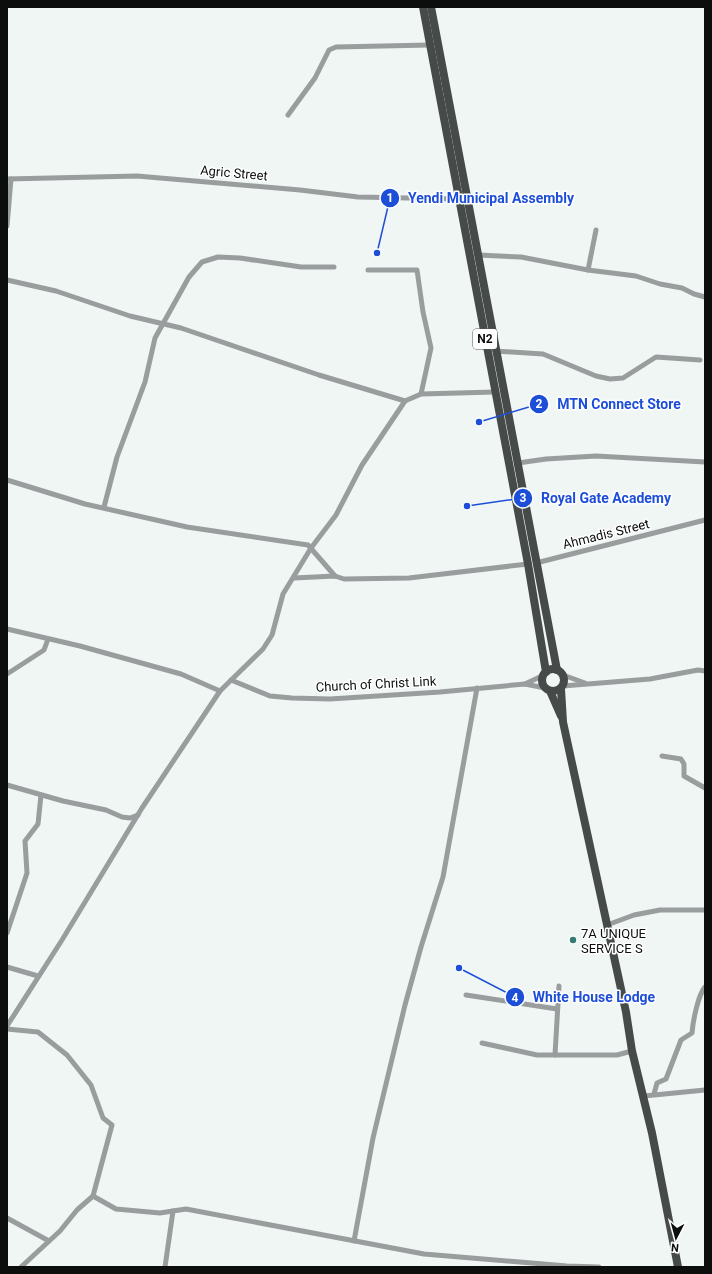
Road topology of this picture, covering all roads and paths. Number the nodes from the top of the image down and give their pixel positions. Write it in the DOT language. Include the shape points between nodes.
graph roads {
  1 [pos="423,7"];
  2 [pos="431,7"];
  3 [pos="430,45"];
  4 [pos="288,115"];
  5 [pos="9,179"];
  6 [pos="463,198"];
  7 [pos="7,226"];
  8 [pos="596,230"];
  9 [pos="478,255"];
  10 [pos="334,267"];
  11 [pos="368,270"];
  12 [pos="588,270"];
  13 [pos="7,280"];
  14 [pos="705,297"];
  15 [pos="161,323"];
  16 [pos="495,351"];
  17 [pos="700,360"];
  18 [pos="495,392"];
  19 [pos="421,394"];
  20 [pos="405,401"];
  21 [pos="705,462"];
  22 [pos="518,463"];
  23 [pos="7,480"];
  24 [pos="104,507"];
  25 [pos="705,520"];
  26 [pos="311,548"];
  27 [pos="532,564"];
  28 [pos="335,576"];
  29 [pos="294,578"];
  30 [pos="7,629"];
  31 [pos="48,639"];
  32 [pos="705,671"];
  33 [pos="545,673"];
  34 [pos="560,673"];
  35 [pos="7,674"];
  36 [pos="231,680"];
  37 [pos="586,683"];
  38 [pos="525,684"];
  39 [pos="477,688"];
  40 [pos="562,688"];
  41 [pos="547,689"];
  42 [pos="220,691"];
  43 [pos="563,722"];
  44 [pos="662,756"];
  45 [pos="7,785"];
  46 [pos="705,788"];
  47 [pos="41,795"];
  48 [pos="138,816"];
  49 [pos="705,910"];
  50 [pos="607,925"];
  51 [pos="7,933"];
  52 [pos="7,967"];
  53 [pos="38,976"];
  54 [pos="559,986"];
  55 [pos="705,987"];
  56 [pos="466,996"];
  57 [pos="557,1008"];
  58 [pos="7,1026"];
  59 [pos="7,1029"];
  60 [pos="482,1042"];
  61 [pos="632,1051"];
  62 [pos="555,1055"];
  63 [pos="705,1090"];
  64 [pos="654,1094"];
  65 [pos="644,1096"];
  66 [pos="93,1196"];
  67 [pos="173,1211"];
  68 [pos="7,1218"];
  69 [pos="49,1241"];
  70 [pos="354,1242"];
  71 [pos="22,1267"];
  72 [pos="165,1267"];
  73 [pos="599,1267"];
  74 [pos="678,1267"];
  1 -- 3 [label="highway, N2"];
  2 -- 6 [label="highway, N2"];
  3 -- 4 [label="street" via="336,47 330,50 315,78"];
  3 -- 6 [label="highway, N2"];
  5 -- 6 [label="street, Agric Street" via="137,176 358,197"];
  5 -- 7 [label="street"];
  6 -- 9 [label="highway, N2"];
  6 -- 18 [label="highway, N2"];
  8 -- 12 [label="street"];
  9 -- 12 [label="street" via="521,257"];
  9 -- 16 [label="highway, N2"];
  10 -- 15 [label="street" via="301,267 218,257 202,262 189,277"];
  11 -- 19 [label="street" via="417,270 422,312 431,348"];
  12 -- 14 [label="street" via="636,276"];
  13 -- 15 [label="street" via="56,291 130,316"];
  15 -- 20 [label="street"];
  15 -- 24 [label="street" via="140,399 130,418 117,457"];
  16 -- 17 [label="street" via="543,354 596,376 610,379 623,378 656,357"];
  16 -- 22 [label="highway, N2"];
  18 -- 19 [label="street"];
  18 -- 27 [label="highway, N2"];
  19 -- 20 [label="street"];
  20 -- 26 [label="street" via="362,465 336,514"];
  21 -- 22 [label="street" via="596,456"];
  22 -- 27 [label="highway, N2"];
  23 -- 24 [label="street" via="85,504"];
  24 -- 26 [label="street" via="187,527 251,538 299,542"];
  25 -- 27 [label="street, Ahmadis Street"];
  26 -- 28 [label="street"];
  26 -- 29 [label="street"];
  27 -- 28 [label="street, Ahmadis Street" via="409,578 344,579"];
  27 -- 33 [label="highway, N2"];
  27 -- 34 [label="highway, N2"];
  28 -- 29 [label="street, Ahmadis Street"];
  29 -- 36 [label="street" via="283,594 272,635 263,649"];
  30 -- 31 [label="street"];
  31 -- 35 [label="street" via="44,650"];
  31 -- 42 [label="street" via="181,674"];
  32 -- 37 [label="street" via="650,679"];
  33 -- 34 [label="highway" via="551,670"];
  33 -- 38 [label="street, Church of Christ Link"];
  33 -- 41 [label="highway" via="542,683"];
  34 -- 37 [label="street"];
  34 -- 40 [label="highway" via="564,681"];
  36 -- 39 [label="street, Church of Christ Link" via="270,696 292,698 330,699"];
  36 -- 42 [label="street"];
  37 -- 40 [label="street"];
  38 -- 39 [label="street, Church of Christ Link"];
  38 -- 41 [label="street, Church of Christ Link"];
  39 -- 70 [label="street" via="442,877 405,1005 373,1138"];
  40 -- 41 [label="highway" via="556,691"];
  40 -- 43 [label="highway"];
  41 -- 43 [label="highway"];
  42 -- 48 [label="street"];
  43 -- 50 [label="highway"];
  44 -- 46 [label="street" via="681,759 684,764 684,776"];
  45 -- 47 [label="street"];
  47 -- 48 [label="street" via="106,810 122,817"];
  47 -- 51 [label="street" via="38,824 25,841 27,873"];
  48 -- 53 [label="street"];
  49 -- 50 [label="street" via="660,910 634,915"];
  50 -- 61 [label="highway"];
  52 -- 53 [label="street"];
  53 -- 58 [label="street"];
  54 -- 57 [label="street"];
  55 -- 64 [label="street" via="701,992 692,1033 681,1040 666,1079 657,1083"];
  56 -- 57 [label="street"];
  57 -- 62 [label="street"];
  59 -- 66 [label="street" via="38,1032 67,1055 91,1085 103,1118 112,1125"];
  60 -- 62 [label="street" via="537,1055"];
  61 -- 62 [label="street" via="618,1055"];
  61 -- 65 [label="highway"];
  63 -- 64 [label="street"];
  64 -- 65 [label="street"];
  65 -- 74 [label="highway"];
  66 -- 67 [label="street" via="116,1209 160,1213"];
  66 -- 69 [label="street"];
  67 -- 70 [label="street" via="186,1208"];
  67 -- 72 [label="street"];
  68 -- 69 [label="street"];
  69 -- 71 [label="street"];
  70 -- 73 [label="street" via="424,1254"];
}
